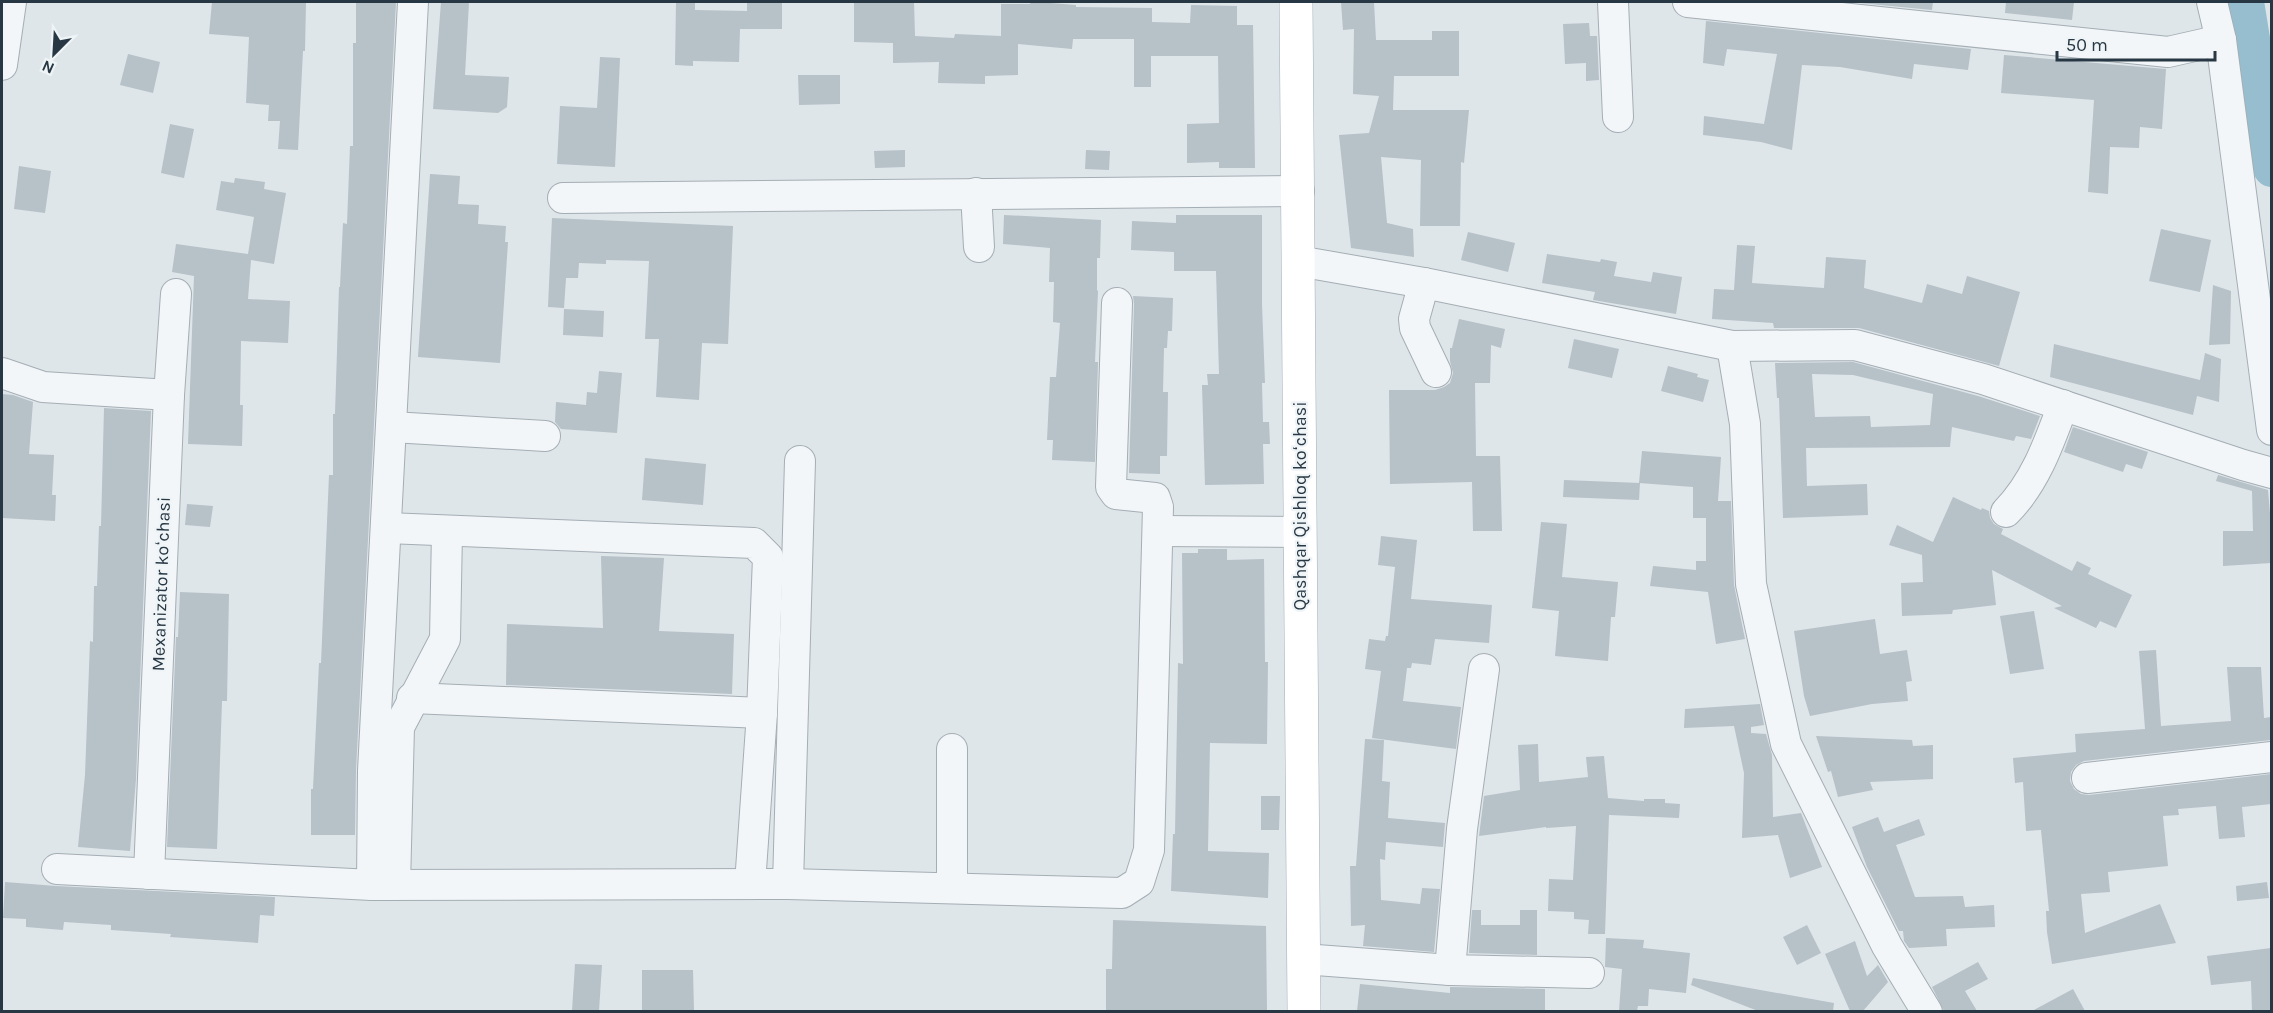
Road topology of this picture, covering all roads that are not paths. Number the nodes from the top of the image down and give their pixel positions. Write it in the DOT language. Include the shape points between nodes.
graph roads {
  1 [pos="11,2"];
  2 [pos="413,2"];
  3 [pos="1296,2"];
  4 [pos="1613,2"];
  5 [pos="1688,2"];
  6 [pos="2212,2"];
  7 [pos="2221,40"];
  8 [pos="2,65"];
  9 [pos="1618,117"];
  10 [pos="1299,191"];
  11 [pos="976,193"];
  12 [pos="563,198"];
  13 [pos="979,247"];
  14 [pos="1298,261"];
  15 [pos="1424,283"];
  16 [pos="176,294"];
  17 [pos="1117,303"];
  18 [pos="1732,346"];
  19 [pos="1436,372"];
  20 [pos="2,373"];
  21 [pos="2,383"];
  22 [pos="44,387"];
  23 [pos="169,395"];
  24 [pos="2063,405"];
  25 [pos="392,427"];
  26 [pos="2271,430"];
  27 [pos="545,436"];
  28 [pos="800,461"];
  29 [pos="2271,473"];
  30 [pos="2006,512"];
  31 [pos="387,528"];
  32 [pos="447,531"];
  33 [pos="1159,531"];
  34 [pos="1300,532"];
  35 [pos="1484,669"];
  36 [pos="412,698"];
  37 [pos="762,713"];
  38 [pos="952,749"];
  39 [pos="2271,757"];
  40 [pos="2087,778"];
  41 [pos="57,869"];
  42 [pos="149,874"];
  43 [pos="750,884"];
  44 [pos="788,884"];
  45 [pos="383,885"];
  46 [pos="952,888"];
  47 [pos="1303,959"];
  48 [pos="1450,970"];
  49 [pos="1589,973"];
  50 [pos="1304,1011"];
  51 [pos="1927,1011"];
  1 -- 8 [label="street"];
  2 -- 25 [label="street"];
  3 -- 10 [label="main road, Qashqar Qishloq koʻchasi"];
  4 -- 9 [label="street"];
  5 -- 7 [label="street" via="2168,52"];
  6 -- 7 [label="street"];
  7 -- 26 [label="street"];
  10 -- 11 [label="street"];
  10 -- 14 [label="main road, Qashqar Qishloq koʻchasi"];
  11 -- 12 [label="street"];
  11 -- 13 [label="street"];
  14 -- 15 [label="street"];
  14 -- 34 [label="main road, Qashqar Qishloq koʻchasi"];
  15 -- 18 [label="street"];
  15 -- 19 [label="street" via="1414,328"];
  16 -- 23 [label="street, Mexanizator koʻchasi"];
  17 -- 33 [label="street" via="1111,487 1116,494 1155,498"];
  18 -- 24 [label="street" via="1855,345"];
  18 -- 51 [label="street" via="1745,424 1751,584 1786,744 1887,946"];
  20 -- 22 [label="street"];
  21 -- 22 [label="street"];
  22 -- 23 [label="street"];
  23 -- 42 [label="street, Mexanizator koʻchasi"];
  24 -- 29 [label="street"];
  24 -- 30 [label="street" via="2047,450"];
  25 -- 27 [label="street"];
  25 -- 31 [label="street"];
  28 -- 44 [label="street"];
  31 -- 32 [label="street"];
  31 -- 45 [label="street" via="373,771"];
  32 -- 36 [label="street" via="445,639"];
  32 -- 37 [label="street" via="754,543 768,557"];
  33 -- 34 [label="street"];
  33 -- 46 [label="street" via="1149,850 1139,882 1122,893"];
  34 -- 47 [label="main road, Qashqar Qishloq koʻchasi"];
  35 -- 48 [label="street" via="1462,829"];
  36 -- 37 [label="street"];
  36 -- 45 [label="street" via="399,727"];
  37 -- 43 [label="street"];
  38 -- 46 [label="street"];
  39 -- 40 [label="street"];
  41 -- 42 [label="street"];
  42 -- 45 [label="street"];
  43 -- 44 [label="street"];
  43 -- 45 [label="street"];
  44 -- 46 [label="street"];
  47 -- 48 [label="street"];
  47 -- 50 [label="main road, Qashqar Qishloq koʻchasi"];
  48 -- 49 [label="street"];
}
